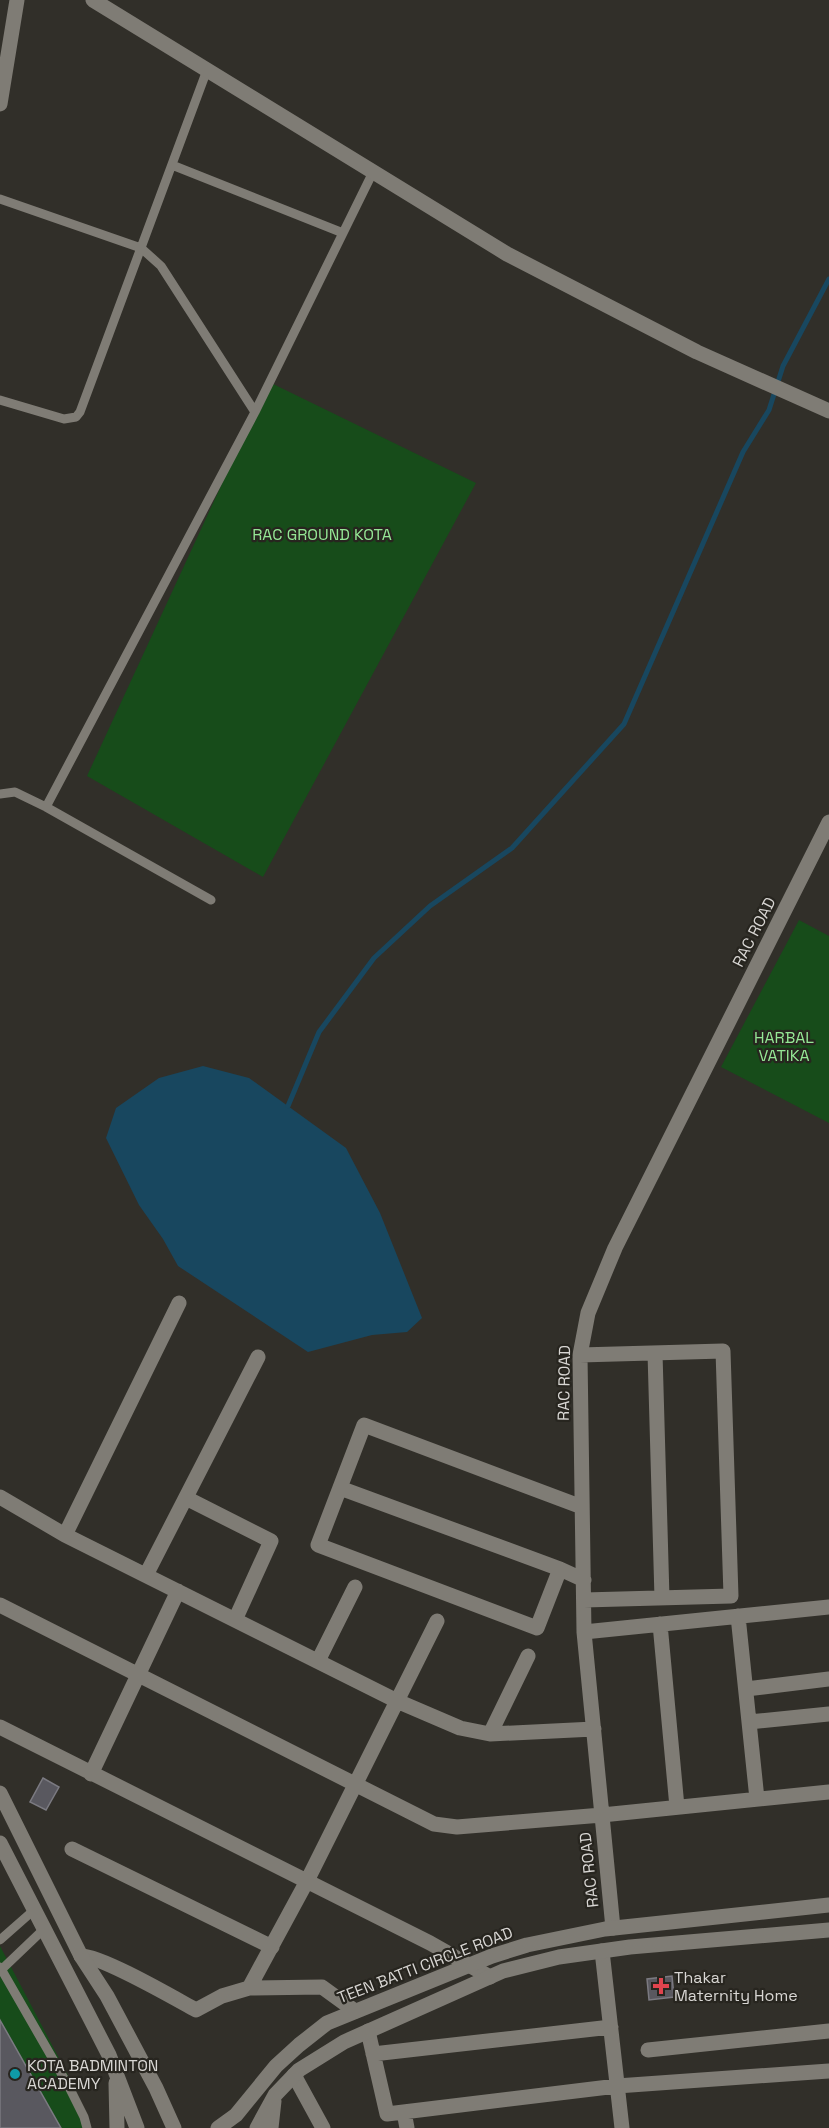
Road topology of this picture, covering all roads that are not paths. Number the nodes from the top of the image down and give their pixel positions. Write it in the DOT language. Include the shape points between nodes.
graph roads {
  1 [pos="18,0"];
  2 [pos="93,0"];
  3 [pos="207,70"];
  4 [pos="0,104"];
  5 [pos="172,165"];
  6 [pos="373,172"];
  7 [pos="0,199"];
  8 [pos="343,233"];
  9 [pos="141,248"];
  10 [pos="0,400"];
  11 [pos="255,411"];
  12 [pos="829,411"];
  13 [pos="0,794"];
  14 [pos="46,807"];
  15 [pos="829,822"];
  16 [pos="211,900"];
  17 [pos="179,1303"];
  18 [pos="655,1353"];
  19 [pos="580,1355"];
  20 [pos="258,1357"];
  21 [pos="340,1488"];
  22 [pos="0,1497"];
  23 [pos="186,1498"];
  24 [pos="582,1507"];
  25 [pos="66,1534"];
  26 [pos="560,1569"];
  27 [pos="146,1575"];
  28 [pos="584,1580"];
  29 [pos="355,1587"];
  30 [pos="178,1591"];
  31 [pos="662,1598"];
  32 [pos="584,1600"];
  33 [pos="0,1605"];
  34 [pos="829,1606"];
  35 [pos="738,1616"];
  36 [pos="236,1620"];
  37 [pos="437,1621"];
  38 [pos="660,1624"];
  39 [pos="584,1632"];
  40 [pos="528,1656"];
  41 [pos="318,1661"];
  42 [pos="138,1675"];
  43 [pos="829,1679"];
  44 [pos="746,1689"];
  45 [pos="397,1701"];
  46 [pos="829,1714"];
  47 [pos="749,1722"];
  48 [pos="0,1727"];
  49 [pos="594,1729"];
  50 [pos="490,1734"];
  51 [pos="91,1774"];
  52 [pos="356,1784"];
  53 [pos="0,1792"];
  54 [pos="829,1792"];
  55 [pos="757,1799"];
  56 [pos="677,1808"];
  57 [pos="602,1815"];
  58 [pos="0,1843"];
  59 [pos="72,1849"];
  60 [pos="307,1881"];
  61 [pos="829,1905"];
  62 [pos="34,1910"];
  63 [pos="613,1928"];
  64 [pos="44,1929"];
  65 [pos="829,1930"];
  66 [pos="0,1941"];
  67 [pos="272,1947"];
  68 [pos="602,1951"];
  69 [pos="81,1956"];
  70 [pos="471,1964"];
  71 [pos="0,1969"];
  72 [pos="490,1977"];
  73 [pos="249,1988"];
  74 [pos="355,2011"];
  75 [pos="611,2027"];
  76 [pos="369,2031"];
  77 [pos="829,2031"];
  78 [pos="648,2050"];
  79 [pos="373,2054"];
  80 [pos="829,2071"];
  81 [pos="116,2073"];
  82 [pos="294,2075"];
  83 [pos="617,2086"];
  84 [pos="275,2095"];
  85 [pos="404,2112"];
  86 [pos="87,2128"];
  87 [pos="117,2128"];
  88 [pos="137,2128"];
  89 [pos="174,2128"];
  90 [pos="218,2128"];
  91 [pos="257,2128"];
  92 [pos="271,2128"];
  93 [pos="323,2128"];
  94 [pos="407,2128"];
  95 [pos="622,2128"];
  1 -- 4 [label="street"];
  2 -- 3 [label="street"];
  3 -- 5 [label="lane"];
  3 -- 6 [label="street"];
  5 -- 8 [label="lane"];
  5 -- 9 [label="lane"];
  6 -- 8 [label="lane"];
  6 -- 12 [label="street" via="507,254 716,361"];
  7 -- 9 [label="lane"];
  8 -- 11 [label="lane"];
  9 -- 10 [label="lane" via="76,417 64,419"];
  9 -- 11 [label="lane" via="161,266"];
  11 -- 14 [label="lane"];
  13 -- 14 [label="lane" via="15,792"];
  14 -- 16 [label="lane"];
  15 -- 19 [label="street, RAC ROAD" via="615,1248 588,1313"];
  17 -- 25 [label="street"];
  18 -- 19 [label="street"];
  18 -- 31 [label="street"];
  18 -- 31 [label="street" via="723,1351 731,1596"];
  19 -- 24 [label="street, RAC ROAD"];
  20 -- 23 [label="street"];
  21 -- 24 [label="street" via="364,1425"];
  21 -- 26 [label="street"];
  21 -- 26 [label="street" via="318,1545 537,1628"];
  22 -- 25 [label="street"];
  23 -- 27 [label="street"];
  23 -- 36 [label="street" via="271,1541"];
  24 -- 28 [label="street, RAC ROAD"];
  25 -- 27 [label="street"];
  26 -- 28 [label="street"];
  27 -- 30 [label="street"];
  28 -- 32 [label="street, RAC ROAD"];
  29 -- 41 [label="street"];
  30 -- 36 [label="street"];
  30 -- 42 [label="street"];
  31 -- 32 [label="street"];
  32 -- 39 [label="street, RAC ROAD"];
  33 -- 42 [label="street"];
  34 -- 35 [label="street"];
  35 -- 38 [label="street"];
  35 -- 44 [label="street"];
  36 -- 41 [label="street"];
  37 -- 45 [label="street"];
  38 -- 39 [label="street"];
  38 -- 56 [label="street"];
  39 -- 49 [label="street, RAC ROAD"];
  40 -- 50 [label="street"];
  41 -- 45 [label="street"];
  42 -- 51 [label="street"];
  42 -- 52 [label="street"];
  43 -- 44 [label="street"];
  44 -- 47 [label="street"];
  45 -- 50 [label="street" via="460,1728"];
  45 -- 52 [label="street"];
  46 -- 47 [label="street"];
  47 -- 55 [label="street"];
  48 -- 51 [label="street"];
  49 -- 50 [label="street"];
  49 -- 57 [label="street, RAC ROAD"];
  51 -- 60 [label="street"];
  52 -- 57 [label="street" via="434,1824 457,1827"];
  52 -- 60 [label="street"];
  53 -- 69 [label="street"];
  54 -- 55 [label="street"];
  55 -- 56 [label="street"];
  56 -- 57 [label="street"];
  57 -- 63 [label="street, RAC ROAD"];
  58 -- 62 [label="street"];
  59 -- 67 [label="street"];
  60 -- 67 [label="street"];
  60 -- 70 [label="street"];
  61 -- 63 [label="street, TEEN BATTI CIRCLE ROAD"];
  62 -- 64 [label="street"];
  62 -- 66 [label="lane"];
  63 -- 70 [label="street, TEEN BATTI CIRCLE ROAD" via="527,1945"];
  64 -- 71 [label="lane"];
  64 -- 81 [label="street"];
  65 -- 68 [label="street"];
  67 -- 73 [label="street"];
  68 -- 72 [label="street" via="559,1957"];
  68 -- 75 [label="street"];
  69 -- 73 [label="street" via="115,1968 196,2010"];
  69 -- 89 [label="street" via="151,2077"];
  70 -- 72 [label="street"];
  70 -- 74 [label="street, TEEN BATTI CIRCLE ROAD"];
  71 -- 86 [label="lane" via="69,2087"];
  72 -- 76 [label="street"];
  73 -- 74 [label="street" via="322,1987"];
  74 -- 90 [label="street, TEEN BATTI CIRCLE ROAD" via="327,2023 299,2045 276,2066 236,2115"];
  75 -- 79 [label="street"];
  75 -- 83 [label="street"];
  76 -- 79 [label="street"];
  76 -- 82 [label="street" via="344,2042"];
  77 -- 78 [label="street"];
  79 -- 85 [label="street" via="387,2114"];
  80 -- 83 [label="street"];
  81 -- 87 [label="street"];
  81 -- 88 [label="street"];
  82 -- 84 [label="street"];
  82 -- 93 [label="street"];
  83 -- 85 [label="street"];
  83 -- 95 [label="street"];
  84 -- 91 [label="street"];
  84 -- 92 [label="street"];
  85 -- 94 [label="street"];
}
